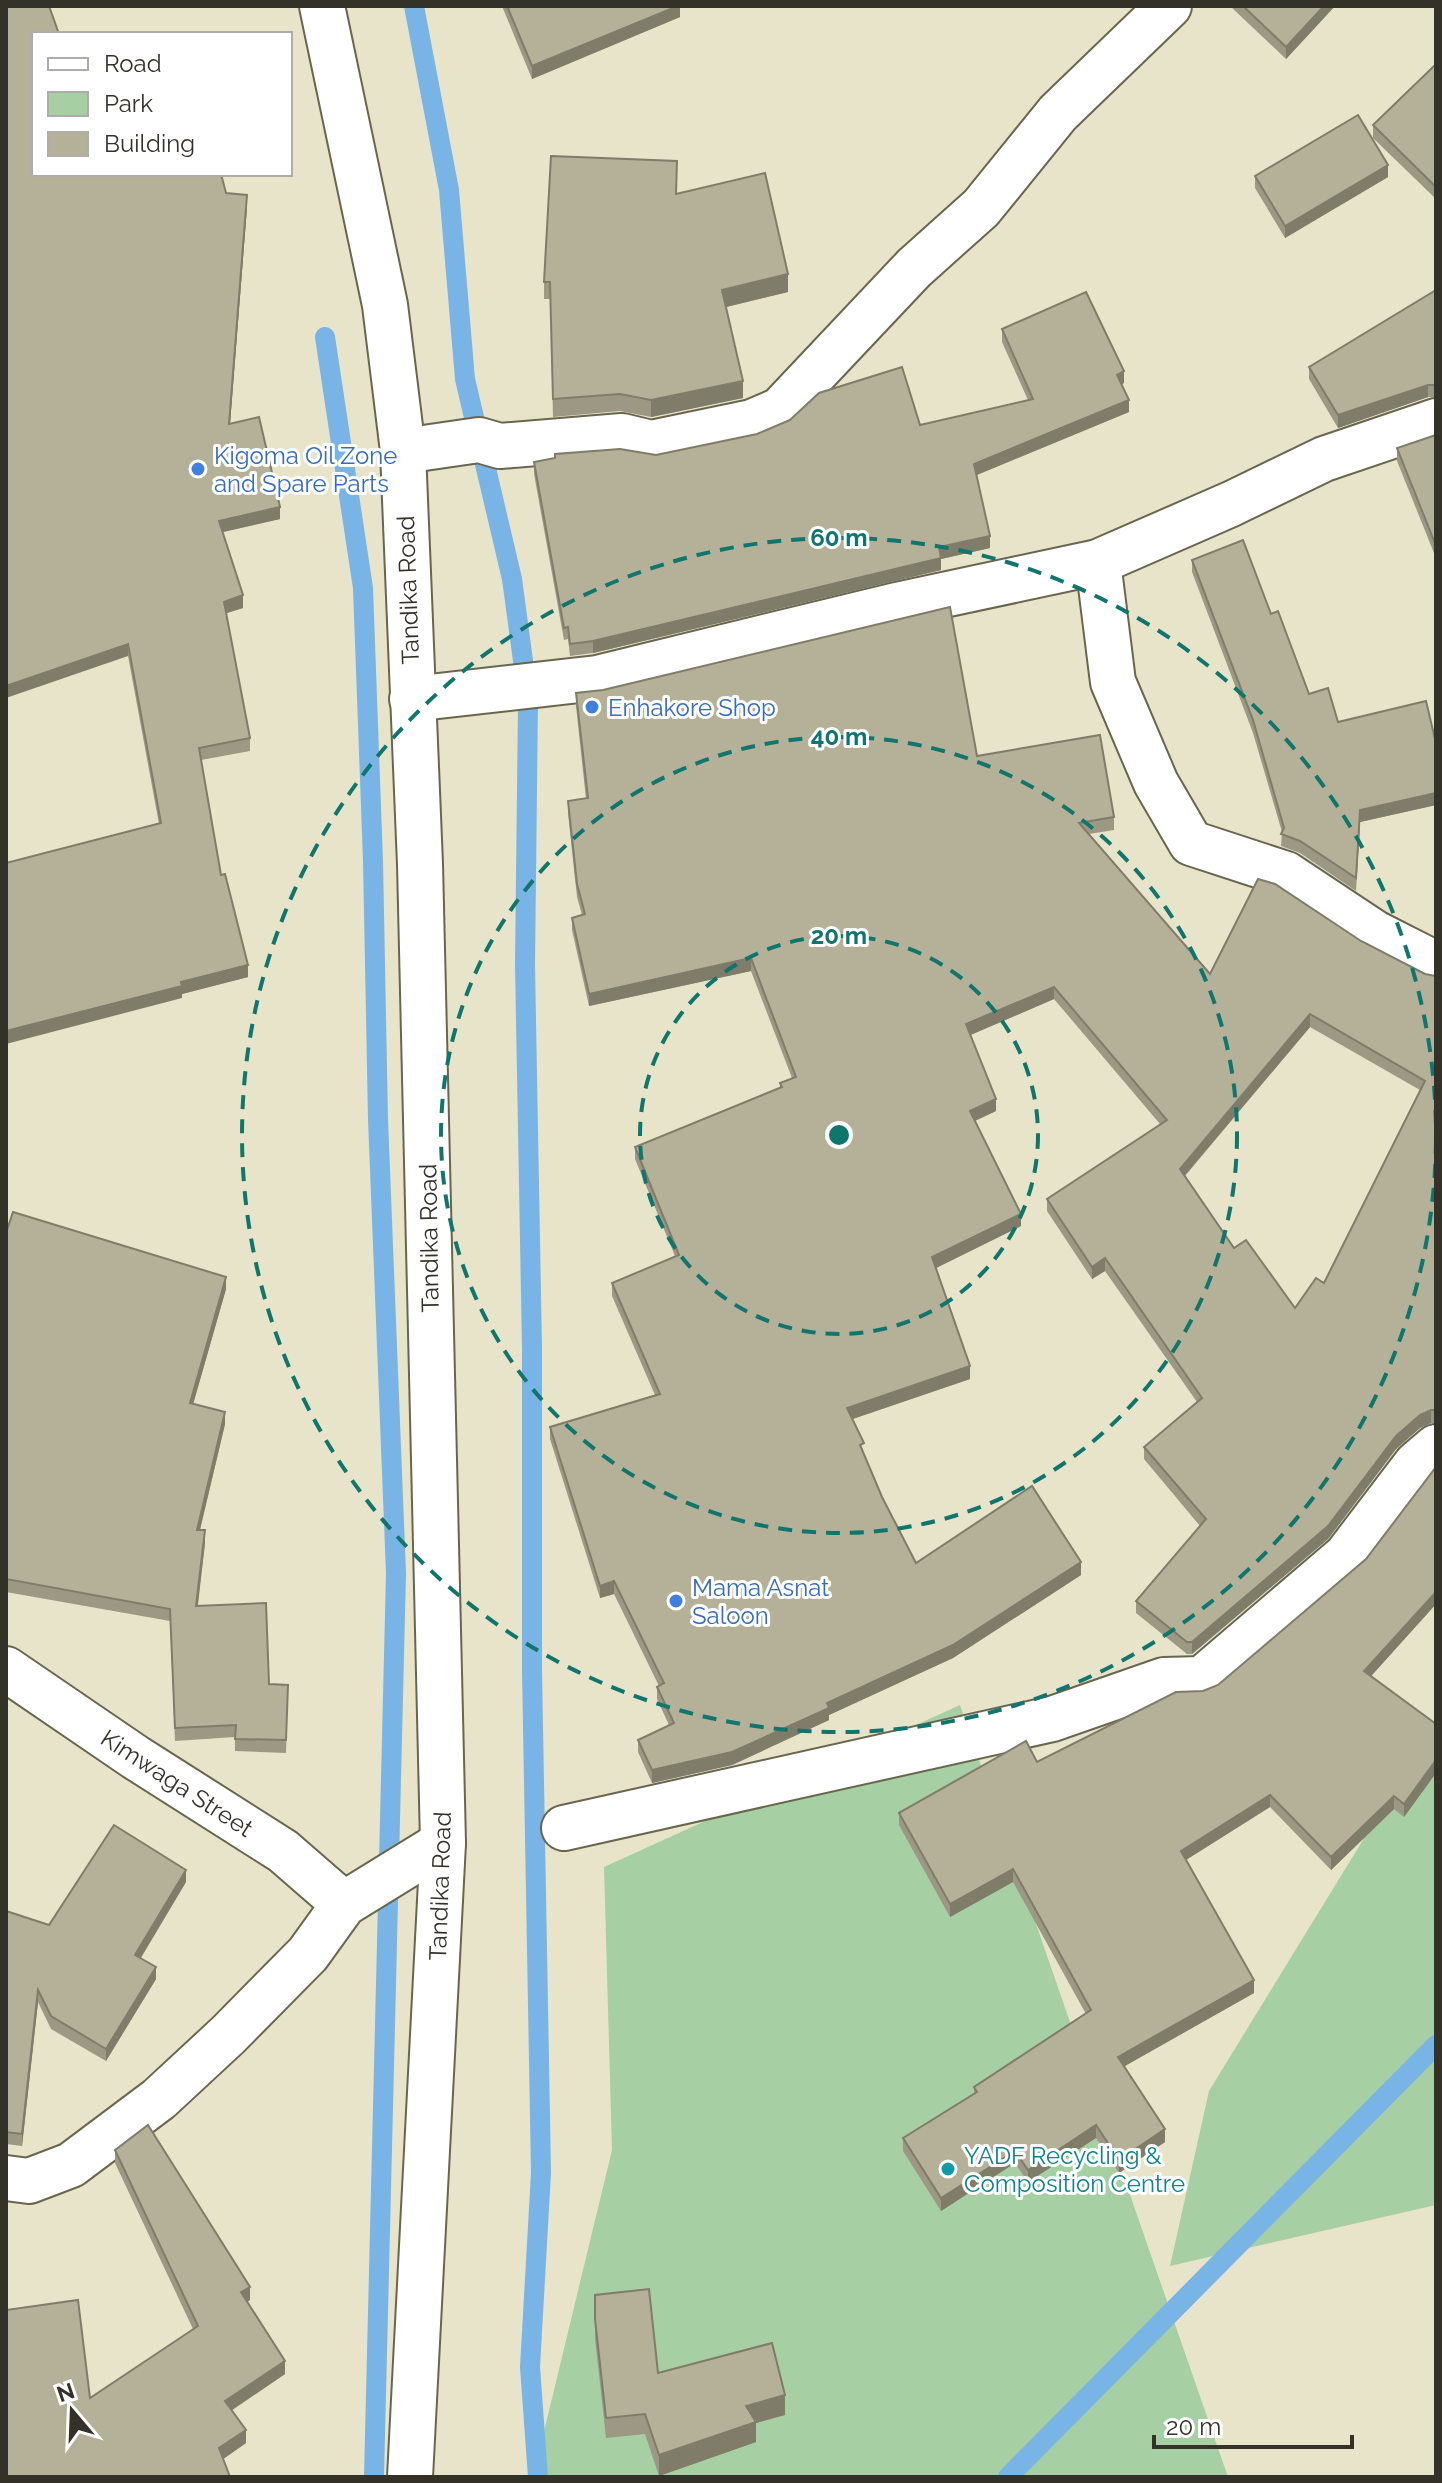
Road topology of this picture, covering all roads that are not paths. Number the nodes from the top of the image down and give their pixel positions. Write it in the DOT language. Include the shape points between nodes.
graph roads {
  1 [pos="322,6"];
  2 [pos="1169,6"];
  3 [pos="1436,421"];
  4 [pos="403,451"];
  5 [pos="1098,562"];
  6 [pos="412,699"];
  7 [pos="1436,964"];
  8 [pos="1436,1447"];
  9 [pos="6,1669"];
  10 [pos="564,1828"];
  11 [pos="443,1843"];
  12 [pos="344,1904"];
  13 [pos="6,2178"];
  14 [pos="410,2477"];
  1 -- 4 [label="street, Tandika Road" via="385,305"];
  2 -- 4 [label="street" via="1058,113 981,208 914,268 780,410 752,422 651,443 622,436 500,446 479,440"];
  3 -- 5 [label="street" via="1324,459"];
  4 -- 6 [label="street, Tandika Road"];
  5 -- 6 [label="street" via="597,678"];
  5 -- 7 [label="street" via="1113,682 1156,783 1191,843 1286,874 1375,933"];
  6 -- 11 [label="street, Tandika Road"];
  8 -- 10 [label="street" via="1416,1464 1346,1556 1202,1679 1164,1680 1052,1719"];
  9 -- 12 [label="street, Kimwaga Street" via="283,1851"];
  11 -- 12 [label="street"];
  11 -- 14 [label="street, Tandika Road"];
  12 -- 13 [label="street" via="308,1954 159,2099 71,2165 29,2181"];
}
